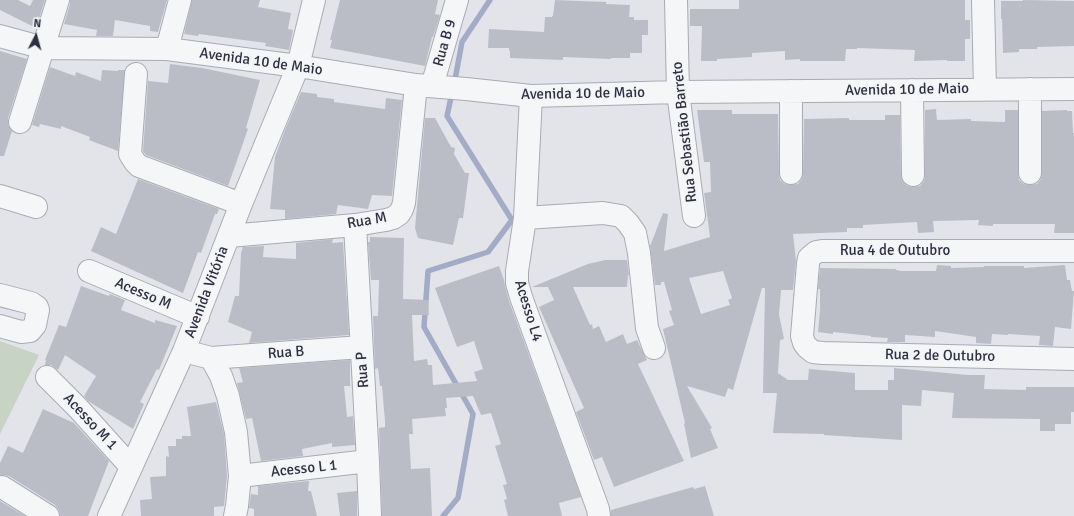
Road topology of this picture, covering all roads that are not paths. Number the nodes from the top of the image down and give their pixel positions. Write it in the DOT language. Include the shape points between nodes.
graph roads {
  1 [pos="58,0"];
  2 [pos="180,0"];
  3 [pos="314,0"];
  4 [pos="457,0"];
  5 [pos="676,0"];
  6 [pos="983,0"];
  7 [pos="0,36"];
  8 [pos="44,48"];
  9 [pos="167,50"];
  10 [pos="298,66"];
  11 [pos="136,74"];
  12 [pos="430,86"];
  13 [pos="985,89"];
  14 [pos="1030,89"];
  15 [pos="1074,89"];
  16 [pos="912,90"];
  17 [pos="791,91"];
  18 [pos="678,92"];
  19 [pos="531,96"];
  20 [pos="20,122"];
  21 [pos="1030,172"];
  22 [pos="791,173"];
  23 [pos="913,175"];
  24 [pos="0,196"];
  25 [pos="241,204"];
  26 [pos="36,208"];
  27 [pos="694,216"];
  28 [pos="525,218"];
  29 [pos="355,225"];
  30 [pos="229,236"];
  31 [pos="1074,251"];
  32 [pos="88,271"];
  33 [pos="0,295"];
  34 [pos="198,317"];
  35 [pos="0,326"];
  36 [pos="361,347"];
  37 [pos="654,348"];
  38 [pos="807,348"];
  39 [pos="184,352"];
  40 [pos="211,358"];
  41 [pos="1074,358"];
  42 [pos="47,377"];
  43 [pos="368,462"];
  44 [pos="131,467"];
  45 [pos="240,476"];
  46 [pos="2,487"];
  47 [pos="48,516"];
  48 [pos="109,516"];
  49 [pos="235,516"];
  50 [pos="370,516"];
  51 [pos="599,516"];
  1 -- 8 [label="street"];
  2 -- 9 [label="street"];
  3 -- 10 [label="street, Avenida Vitória"];
  4 -- 12 [label="street, Rua B 9"];
  5 -- 18 [label="street, Rua Sebastião Barreto"];
  6 -- 13 [label="street"];
  7 -- 8 [label="street, Avenida 10 de Maio"];
  8 -- 9 [label="street, Avenida 10 de Maio"];
  8 -- 20 [label="street"];
  9 -- 10 [label="street, Avenida 10 de Maio"];
  10 -- 12 [label="street, Avenida 10 de Maio"];
  10 -- 25 [label="street, Avenida Vitória"];
  11 -- 25 [label="street" via="130,154 135,162 139,166"];
  12 -- 19 [label="street, Avenida 10 de Maio"];
  12 -- 29 [label="street, Rua M" via="402,210 393,218"];
  13 -- 14 [label="street, Avenida 10 de Maio"];
  13 -- 16 [label="street, Avenida 10 de Maio"];
  14 -- 15 [label="street, Avenida 10 de Maio"];
  14 -- 21 [label="street"];
  16 -- 17 [label="street, Avenida 10 de Maio"];
  16 -- 23 [label="street"];
  17 -- 18 [label="street, Avenida 10 de Maio"];
  17 -- 22 [label="street"];
  18 -- 19 [label="street, Avenida 10 de Maio"];
  18 -- 27 [label="street, Rua Sebastião Barreto"];
  19 -- 28 [label="street, Acesso L4"];
  24 -- 26 [label="street"];
  25 -- 30 [label="street, Avenida Vitória"];
  28 -- 37 [label="street" via="603,213 621,216 628,223 635,233 639,252 647,328"];
  28 -- 51 [label="street, Acesso L4" via="517,283"];
  29 -- 30 [label="street, Rua M"];
  29 -- 36 [label="street, Rua P"];
  30 -- 34 [label="street, Avenida Vitória"];
  31 -- 38 [label="street, Rua 4 de Outubro" via="816,252 809,258 808,264 802,336"];
  32 -- 34 [label="street, Acesso M"];
  33 -- 35 [label="street" via="31,303 38,310 35,325 30,330 21,332"];
  34 -- 39 [label="street, Avenida Vitória"];
  36 -- 40 [label="street, Rua B"];
  36 -- 43 [label="street, Rua P"];
  38 -- 41 [label="street, Rua 2 de Outubro" via="813,352 823,353"];
  39 -- 40 [label="street, Rua B"];
  39 -- 44 [label="street, Avenida Vitória"];
  40 -- 45 [label="street" via="228,396 236,432"];
  42 -- 44 [label="street, Acesso M 1"];
  43 -- 45 [label="street, Acesso L 1"];
  43 -- 50 [label="street, Rua P"];
  44 -- 48 [label="street, Avenida Vitória"];
  45 -- 49 [label="street"];
  46 -- 47 [label="street"];
}
